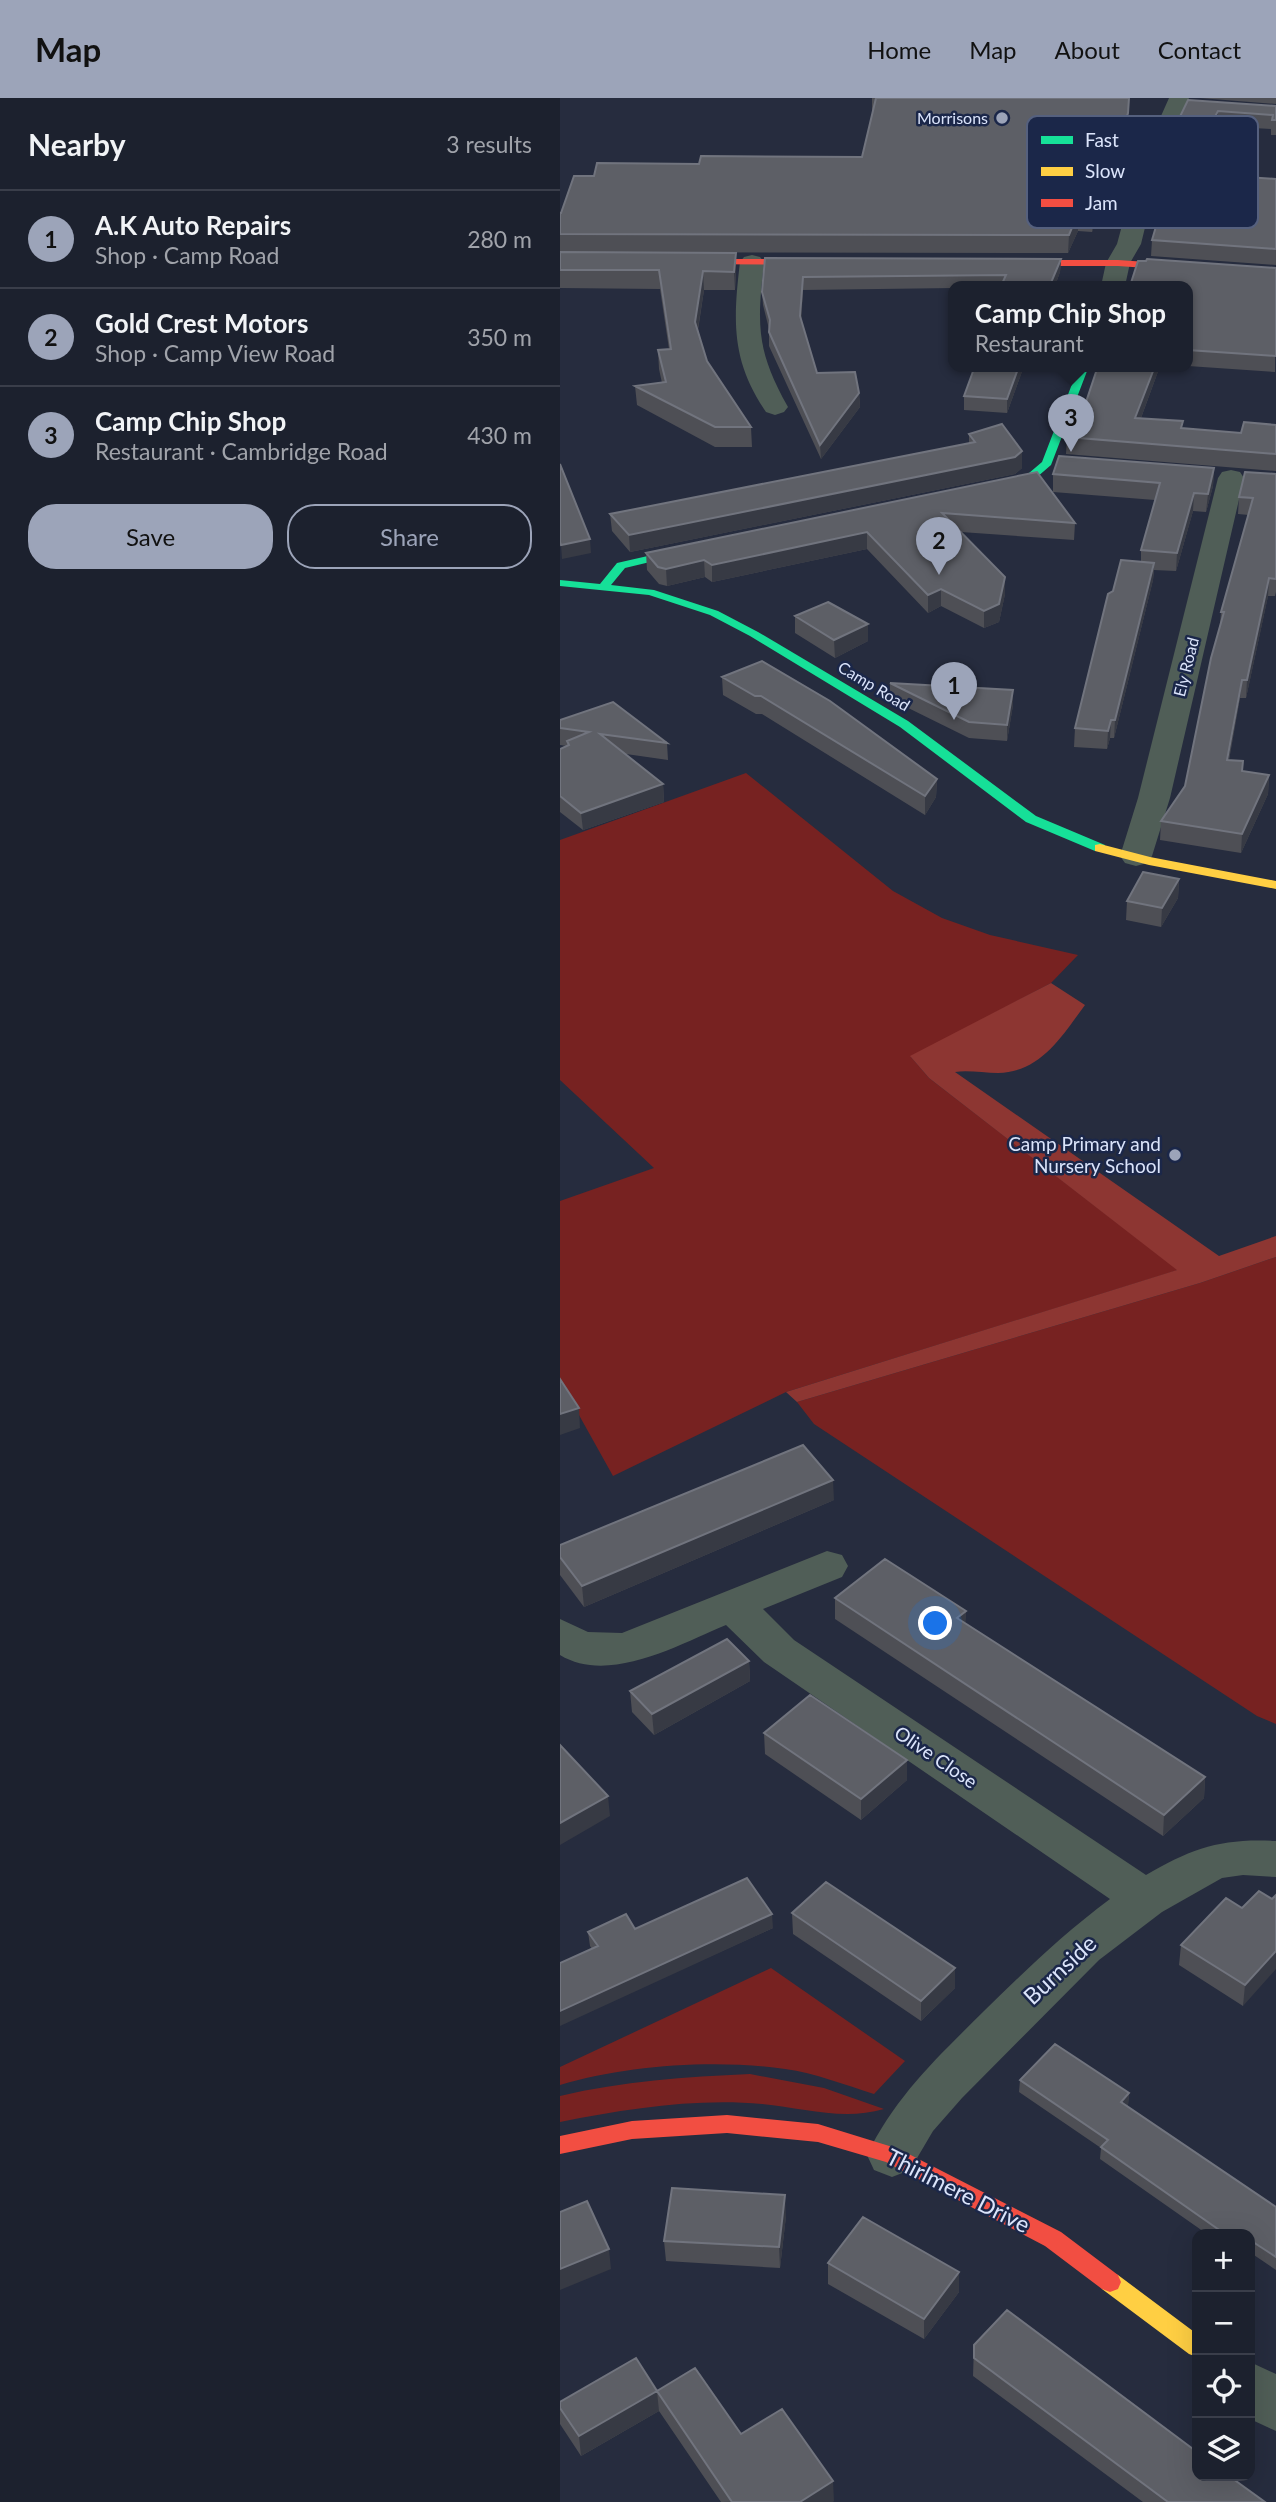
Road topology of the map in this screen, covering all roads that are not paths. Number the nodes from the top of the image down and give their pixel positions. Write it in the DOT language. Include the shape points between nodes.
graph roads {
  1 [pos="1135,228"];
  2 [pos="671,262"];
  3 [pos="752,262"];
  4 [pos="834,262"];
  5 [pos="994,263"];
  6 [pos="1276,274"];
  7 [pos="1115,275"];
  8 [pos="1082,372"];
  9 [pos="775,407"];
  10 [pos="1047,463"];
  11 [pos="1074,465"];
  12 [pos="1229,478"];
  13 [pos="974,492"];
  14 [pos="711,545"];
  15 [pos="560,583"];
  16 [pos="605,585"];
  17 [pos="1136,856"];
  18 [pos="1276,885"];
  19 [pos="827,1566"];
  20 [pos="733,1606"];
  21 [pos="560,1635"];
  22 [pos="1276,1858"];
  23 [pos="1145,1899"];
  24 [pos="560,2145"];
  25 [pos="892,2155"];
  26 [pos="1192,2343"];
  27 [pos="1255,2391"];
  28 [pos="1276,2406"];
  1 -- 7 [label="street"];
  2 -- 3 [label="street"];
  3 -- 4 [label="street"];
  3 -- 9 [label="street" via="744,329 747,348 754,372"];
  5 -- 7 [label="street"];
  6 -- 7 [label="street"];
  8 -- 10 [label="street"];
  10 -- 11 [label="street"];
  10 -- 13 [label="street" via="1025,482"];
  12 -- 17 [label="street, Ely Road" via="1154,798"];
  14 -- 16 [label="street" via="621,565"];
  15 -- 16 [label="street, Camp Road"];
  16 -- 17 [label="street, Camp Road" via="652,592 711,611 888,714 1029,818 1082,842"];
  17 -- 18 [label="street, Camp Road"];
  19 -- 20 [label="street"];
  20 -- 21 [label="street" via="625,1649 580,1647"];
  20 -- 23 [label="street, Olive Close" via="779,1651"];
  22 -- 23 [label="street, Burnside" via="1214,1861"];
  23 -- 25 [label="street, Burnside" via="1082,1946 944,2083 915,2116"];
  24 -- 25 [label="street, Thirlmere Drive" via="632,2130 727,2124 818,2133"];
  25 -- 26 [label="street, Thirlmere Drive" via="1053,2239"];
  27 -- 28 [label="street"];
}
